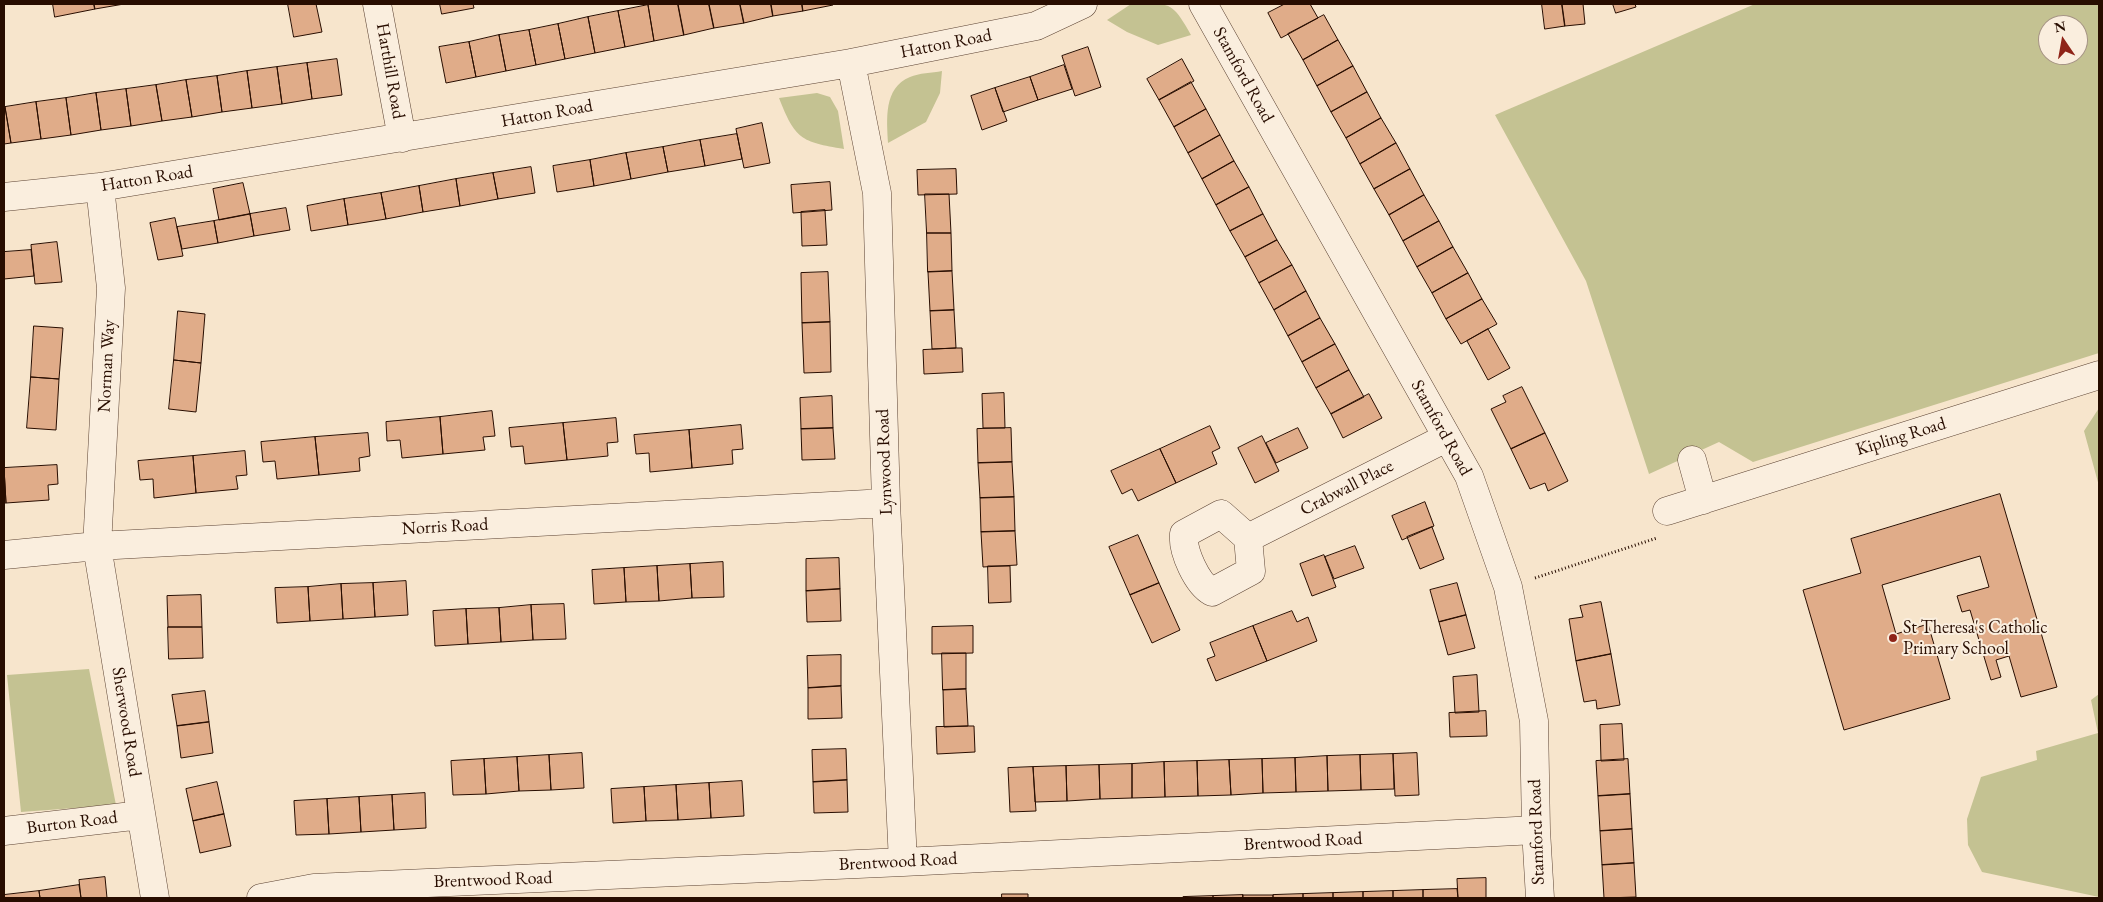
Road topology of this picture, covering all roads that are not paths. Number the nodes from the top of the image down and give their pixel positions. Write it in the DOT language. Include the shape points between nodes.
graph roads {
  1 [pos="377,4"];
  2 [pos="1083,4"];
  3 [pos="1203,4"];
  4 [pos="851,63"];
  5 [pos="402,138"];
  6 [pos="100,187"];
  7 [pos="4,196"];
  8 [pos="2099,375"];
  9 [pos="1446,438"];
  10 [pos="1692,460"];
  11 [pos="1703,500"];
  12 [pos="886,503"];
  13 [pos="1667,511"];
  14 [pos="1248,538"];
  15 [pos="97,546"];
  16 [pos="4,555"];
  17 [pos="141,815"];
  18 [pos="1536,830"];
  19 [pos="4,831"];
  20 [pos="903,862"];
  21 [pos="155,898"];
  22 [pos="261,898"];
  23 [pos="1540,898"];
  1 -- 5 [label="street, Harthill Road"];
  2 -- 4 [label="street, Hatton Road" via="1036,26"];
  3 -- 9 [label="street, Stamford Road"];
  4 -- 5 [label="street, Hatton Road"];
  4 -- 12 [label="street, Lynwood Road" via="877,192"];
  5 -- 6 [label="street, Hatton Road"];
  6 -- 7 [label="street, Hatton Road"];
  6 -- 15 [label="street, Norman Way" via="111,288"];
  8 -- 11 [label="street, Kipling Road"];
  9 -- 14 [label="street, Crabwall Place"];
  9 -- 18 [label="street, Stamford Road" via="1469,476 1508,587 1534,721"];
  10 -- 11 [label="street"];
  11 -- 13 [label="street, Kipling Road"];
  12 -- 15 [label="street, Norris Road"];
  12 -- 20 [label="street, Lynwood Road"];
  15 -- 16 [label="street, Norris Road"];
  15 -- 17 [label="street, Sherwood Road"];
  17 -- 19 [label="street, Burton Road"];
  17 -- 21 [label="street, Sherwood Road"];
  18 -- 20 [label="street, Brentwood Road"];
  18 -- 23 [label="street, Stamford Road"];
  20 -- 22 [label="street, Brentwood Road" via="314,888"];
}
